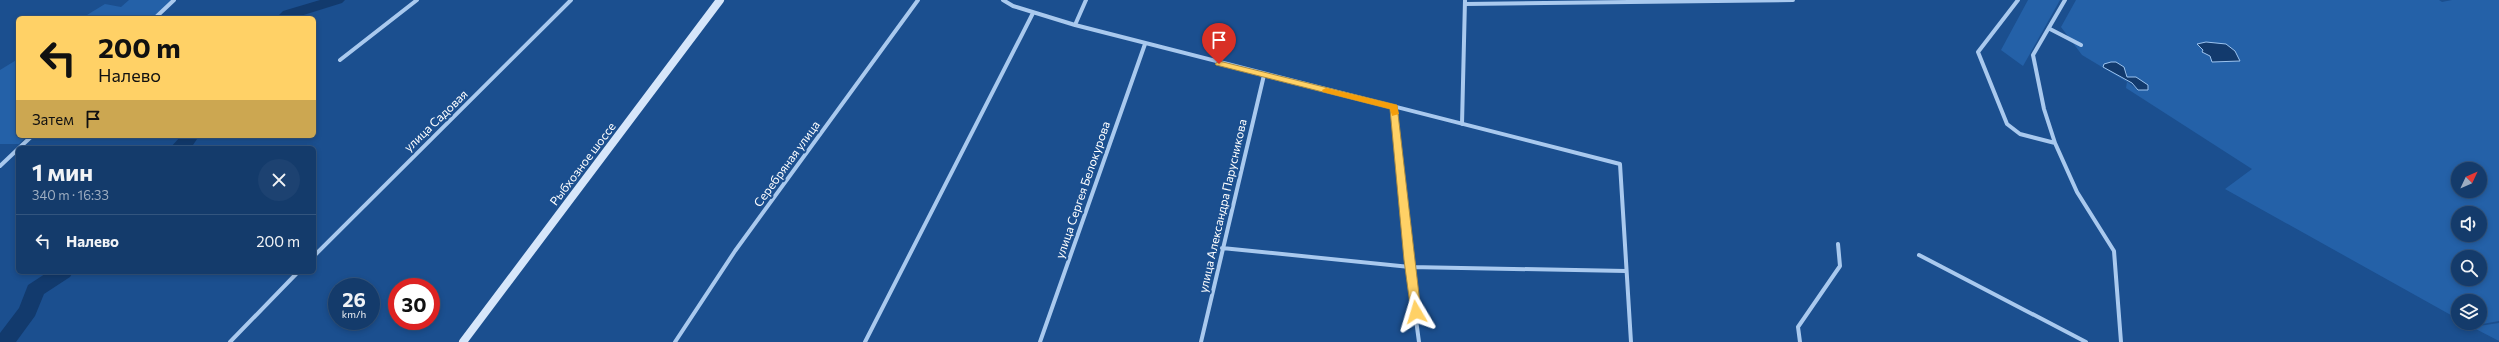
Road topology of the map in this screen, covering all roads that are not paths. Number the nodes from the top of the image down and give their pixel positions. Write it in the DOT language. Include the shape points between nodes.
graph roads {
  1 [pos="174,0"];
  2 [pos="417,0"];
  3 [pos="571,0"];
  4 [pos="720,0"];
  5 [pos="918,0"];
  6 [pos="1002,0"];
  7 [pos="1086,0"];
  8 [pos="1793,0"];
  9 [pos="2018,0"];
  10 [pos="2065,0"];
  11 [pos="1465,2"];
  12 [pos="1648,2"];
  13 [pos="1033,13"];
  14 [pos="158,16"];
  15 [pos="1075,25"];
  16 [pos="2050,29"];
  17 [pos="1145,44"];
  18 [pos="2081,45"];
  19 [pos="340,60"];
  20 [pos="1264,76"];
  21 [pos="1394,107"];
  22 [pos="1462,124"];
  23 [pos="30,138"];
  24 [pos="2055,143"];
  25 [pos="20,146"];
  26 [pos="16,150"];
  27 [pos="0,166"];
  28 [pos="1838,244"];
  29 [pos="1222,248"];
  30 [pos="316,254"];
  31 [pos="1919,255"];
  32 [pos="1410,267"];
  33 [pos="1626,271"];
  34 [pos="296,274"];
  35 [pos="230,342"];
  36 [pos="463,342"];
  37 [pos="675,342"];
  38 [pos="864,342"];
  39 [pos="1040,342"];
  40 [pos="1201,342"];
  41 [pos="1419,342"];
  42 [pos="1631,342"];
  43 [pos="1800,342"];
  44 [pos="2086,342"];
  45 [pos="2121,342"];
  1 -- 14 [label="street"];
  2 -- 19 [label="street"];
  3 -- 30 [label="street, улица Садовая"];
  4 -- 36 [label="street, Рыбхозное шоссе"];
  5 -- 37 [label="street, Серебряная улица" via="735,251"];
  6 -- 13 [label="street"];
  7 -- 15 [label="street"];
  8 -- 12 [label="street"];
  9 -- 24 [label="street" via="1978,52 2006,124 2020,134"];
  10 -- 16 [label="street"];
  11 -- 12 [label="street"];
  11 -- 22 [label="street"];
  13 -- 15 [label="street"];
  13 -- 38 [label="street"];
  15 -- 17 [label="street"];
  16 -- 18 [label="street"];
  16 -- 24 [label="street" via="2032,55 2044,109"];
  17 -- 20 [label="street"];
  17 -- 39 [label="street, улица Сергея Белокурова"];
  20 -- 21 [label="street"];
  20 -- 29 [label="street, улица Александра Парусникова"];
  21 -- 22 [label="street"];
  21 -- 32 [label="street"];
  22 -- 33 [label="street" via="1620,164"];
  23 -- 25 [label="street"];
  24 -- 45 [label="street" via="2078,192 2114,251"];
  26 -- 27 [label="street"];
  28 -- 43 [label="street" via="1840,266 1798,327"];
  29 -- 32 [label="street"];
  29 -- 40 [label="street, улица Александра Парусникова"];
  31 -- 44 [label="street"];
  32 -- 33 [label="street"];
  32 -- 41 [label="street"];
  33 -- 42 [label="street"];
  34 -- 35 [label="street"];
}
